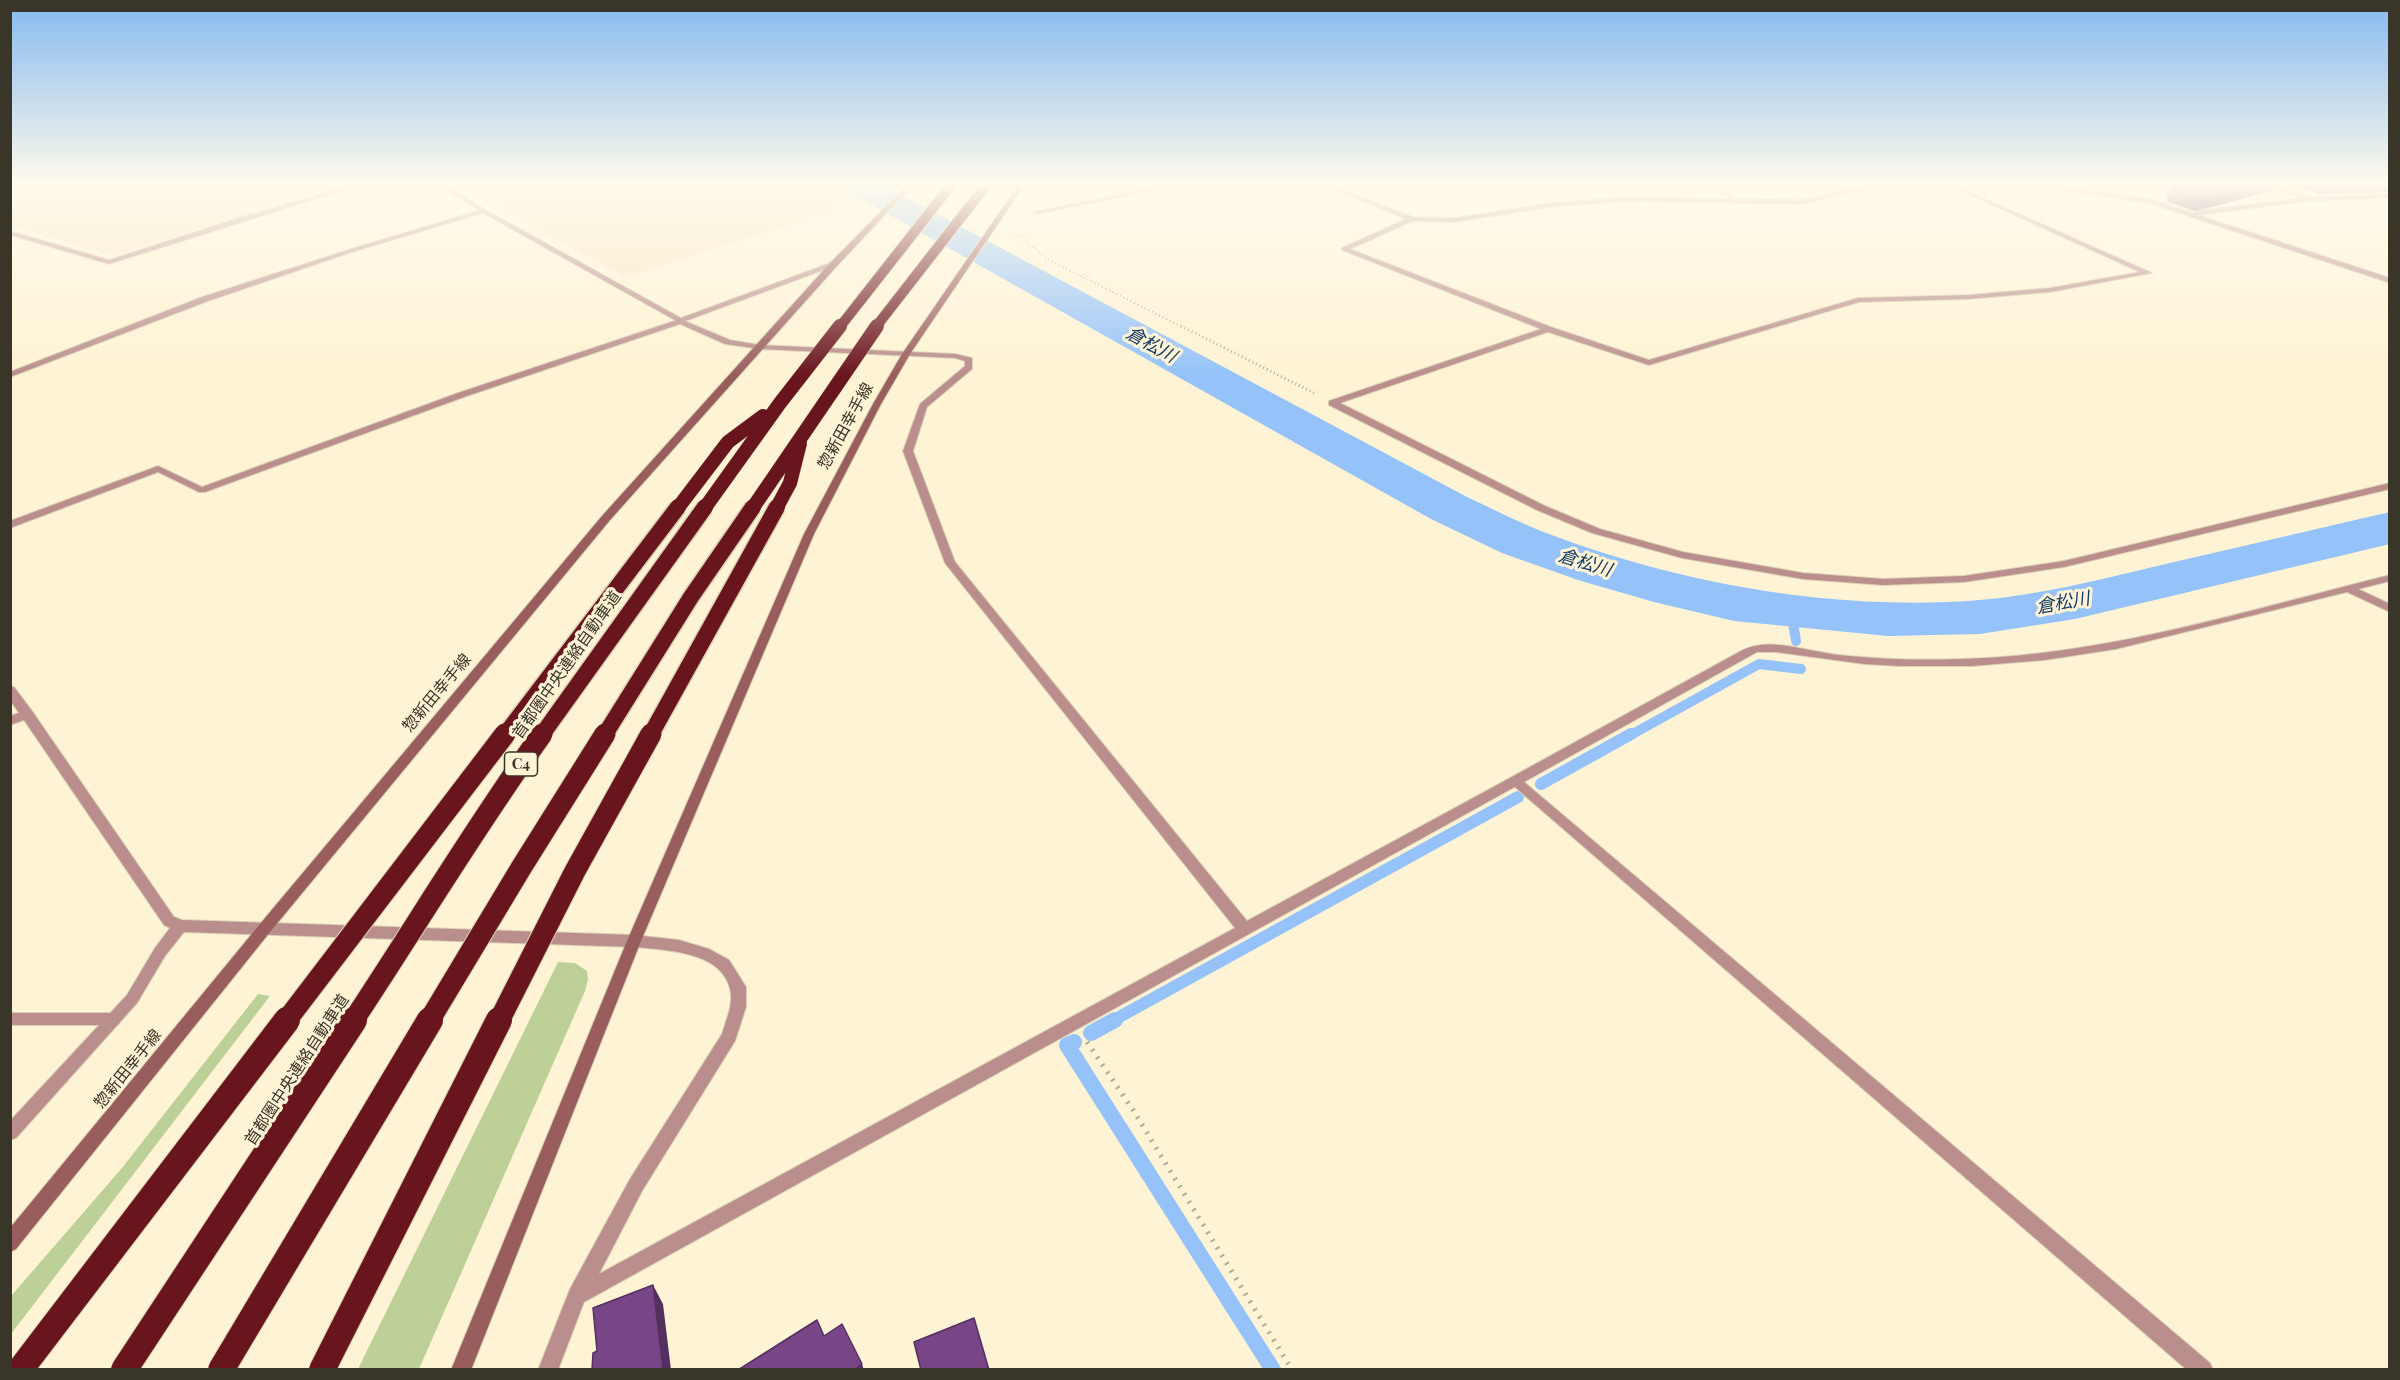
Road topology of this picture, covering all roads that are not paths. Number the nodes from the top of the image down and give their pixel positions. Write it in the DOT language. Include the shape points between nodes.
graph roads {
  1 [pos="63,248"];
  2 [pos="151,248"];
  3 [pos="357,248"];
  4 [pos="552,248"];
  5 [pos="849,248"];
  6 [pos="901,248"];
  7 [pos="937,248"];
  8 [pos="979,248"];
  9 [pos="1345,248"];
  10 [pos="2093,248"];
  11 [pos="2296,248"];
  12 [pos="833,265"];
  13 [pos="2390,281"];
  14 [pos="680,321"];
  15 [pos="1548,329"];
  16 [pos="760,347"];
  17 [pos="906,354"];
  18 [pos="10,375"];
  19 [pos="780,403"];
  20 [pos="804,430"];
  21 [pos="2390,486"];
  22 [pos="10,525"];
  23 [pos="2390,578"];
  24 [pos="2347,588"];
  25 [pos="2390,609"];
  26 [pos="10,690"];
  27 [pos="28,714"];
  28 [pos="10,721"];
  29 [pos="1515,781"];
  30 [pos="180,926"];
  31 [pos="265,928"];
  32 [pos="1245,930"];
  33 [pos="634,941"];
  34 [pos="10,1019"];
  35 [pos="113,1019"];
  36 [pos="10,1133"];
  37 [pos="10,1243"];
  38 [pos="577,1296"];
  39 [pos="20,1370"];
  40 [pos="124,1370"];
  41 [pos="221,1370"];
  42 [pos="322,1370"];
  43 [pos="461,1370"];
  44 [pos="548,1370"];
  45 [pos="2203,1370"];
  1 -- 2 [label="street" via="109,262"];
  3 -- 18 [label="street" via="205,299"];
  4 -- 14 [label="street"];
  5 -- 12 [label="main road, 惣新田幸手線"];
  6 -- 19 [label="highway, 首都圏中央連絡自動車道 / C4, bridge"];
  7 -- 20 [label="highway, bridge"];
  8 -- 17 [label="main road, 惣新田幸手線"];
  9 -- 15 [label="street"];
  10 -- 15 [label="street" via="2148,273 2050,290 1858,300 1649,363"];
  11 -- 13 [label="street"];
  12 -- 14 [label="street"];
  12 -- 16 [label="main road, 惣新田幸手線"];
  14 -- 16 [label="street" via="728,342"];
  14 -- 22 [label="street" via="461,395 202,490 158,469"];
  15 -- 21 [label="street" via="1332,403 1541,508 1596,531 1682,555 1803,576 1884,582 1964,579 2064,564"];
  16 -- 17 [label="street"];
  16 -- 31 [label="main road, 惣新田幸手線" via="606,518"];
  17 -- 32 [label="street" via="969,360 969,367 923,406 908,451 950,563"];
  17 -- 33 [label="main road, 惣新田幸手線" via="809,534"];
  19 -- 39 [label="highway, bridge" via="728,442"];
  19 -- 40 [label="highway, 首都圏中央連絡自動車道 / C4, bridge" via="490,807"];
  20 -- 41 [label="highway, bridge" via="691,597 521,868"];
  20 -- 42 [label="highway, bridge" via="790,483 575,871"];
  23 -- 24 [label="street"];
  24 -- 25 [label="street"];
  24 -- 29 [label="street" via="2076,653 1989,661 1913,662 1759,648"];
  26 -- 27 [label="street"];
  27 -- 28 [label="street"];
  27 -- 30 [label="street" via="169,921"];
  29 -- 32 [label="street"];
  29 -- 45 [label="street"];
  30 -- 31 [label="street"];
  30 -- 35 [label="street" via="132,999"];
  31 -- 33 [label="street"];
  31 -- 37 [label="main road, 惣新田幸手線"];
  32 -- 38 [label="street"];
  33 -- 38 [label="street" via="679,946 724,964 738,987 738,1008 729,1036 636,1185"];
  33 -- 43 [label="main road, 惣新田幸手線"];
  34 -- 35 [label="street"];
  35 -- 36 [label="street"];
  38 -- 44 [label="street"];
}
